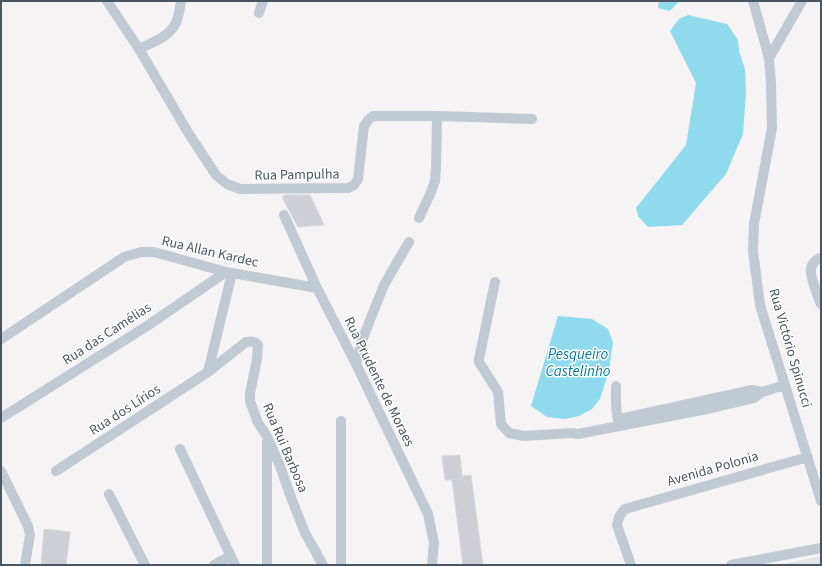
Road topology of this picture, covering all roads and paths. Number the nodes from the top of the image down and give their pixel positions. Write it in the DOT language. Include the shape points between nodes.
graph roads {
  1 [pos="106,1"];
  2 [pos="181,1"];
  3 [pos="263,1"];
  4 [pos="753,1"];
  5 [pos="802,1"];
  6 [pos="258,13"];
  7 [pos="138,49"];
  8 [pos="769,58"];
  9 [pos="437,116"];
  10 [pos="532,119"];
  11 [pos="284,215"];
  12 [pos="419,218"];
  13 [pos="409,242"];
  14 [pos="821,258"];
  15 [pos="229,272"];
  16 [pos="495,282"];
  17 [pos="317,288"];
  18 [pos="821,304"];
  19 [pos="1,339"];
  20 [pos="251,341"];
  21 [pos="356,364"];
  22 [pos="208,372"];
  23 [pos="785,385"];
  24 [pos="616,386"];
  25 [pos="1,418"];
  26 [pos="341,421"];
  27 [pos="619,423"];
  28 [pos="267,436"];
  29 [pos="180,449"];
  30 [pos="808,457"];
  31 [pos="1,470"];
  32 [pos="56,471"];
  33 [pos="818,481"];
  34 [pos="109,494"];
  35 [pos="821,501"];
  36 [pos="821,548"];
  37 [pos="233,561"];
  38 [pos="25,565"];
  39 [pos="145,565"];
  40 [pos="214,565"];
  41 [pos="267,565"];
  42 [pos="323,565"];
  43 [pos="341,565"];
  44 [pos="432,565"];
  45 [pos="631,565"];
  46 [pos="731,565"];
  1 -- 7 [label="street, Rua Pampulha"];
  2 -- 7 [label="street" via="177,20 172,29 166,35"];
  3 -- 6 [label="street"];
  4 -- 8 [label="street, Rua Victório Spinucci"];
  5 -- 8 [label="street"];
  7 -- 9 [label="street, Rua Pampulha" via="216,175 227,184 240,189 348,188 358,179 364,126 369,119 373,116"];
  8 -- 23 [label="street, Rua Victório Spinucci" via="772,128 754,224 753,251 760,305"];
  9 -- 10 [label="street, Rua Pampulha"];
  9 -- 12 [label="street" via="435,181"];
  11 -- 17 [label="street, Rua Prudente de Moraes"];
  13 -- 21 [label="street" via="384,285 363,338"];
  14 -- 18 [label="street" via="817,259 811,270"];
  15 -- 17 [label="street, Rua Allan Kardec"];
  15 -- 19 [label="street, Rua Allan Kardec" via="154,252 140,252 124,258"];
  15 -- 22 [label="street"];
  15 -- 25 [label="street, Rua das Camélias"];
  16 -- 27 [label="street" via="479,362 498,392 501,424 509,433 524,436 578,434"];
  17 -- 21 [label="street, Rua Prudente de Moraes"];
  20 -- 22 [label="street, Rua dos Lírios" via="246,342"];
  20 -- 28 [label="street, Rua Rui Barbosa" via="258,346 250,401 258,423"];
  21 -- 44 [label="street, Rua Prudente de Moraes" via="428,514 434,543"];
  22 -- 32 [label="street, Rua dos Lírios"];
  23 -- 27 [label="street" via="762,392 754,398 711,403"];
  23 -- 30 [label="street, Rua Victório Spinucci"];
  24 -- 27 [label="street" via="615,404"];
  26 -- 43 [label="street"];
  28 -- 41 [label="street"];
  28 -- 42 [label="street, Rua Rui Barbosa" via="305,532"];
  29 -- 37 [label="street"];
  30 -- 33 [label="street, Rua Victório Spinucci"];
  30 -- 45 [label="street, Avenida Polonia" via="625,509 617,525"];
  31 -- 38 [label="street" via="28,526 30,535"];
  33 -- 35 [label="street, Rua Victório Spinucci"];
  34 -- 39 [label="street"];
  36 -- 46 [label="street"];
  37 -- 40 [label="street"];
}
